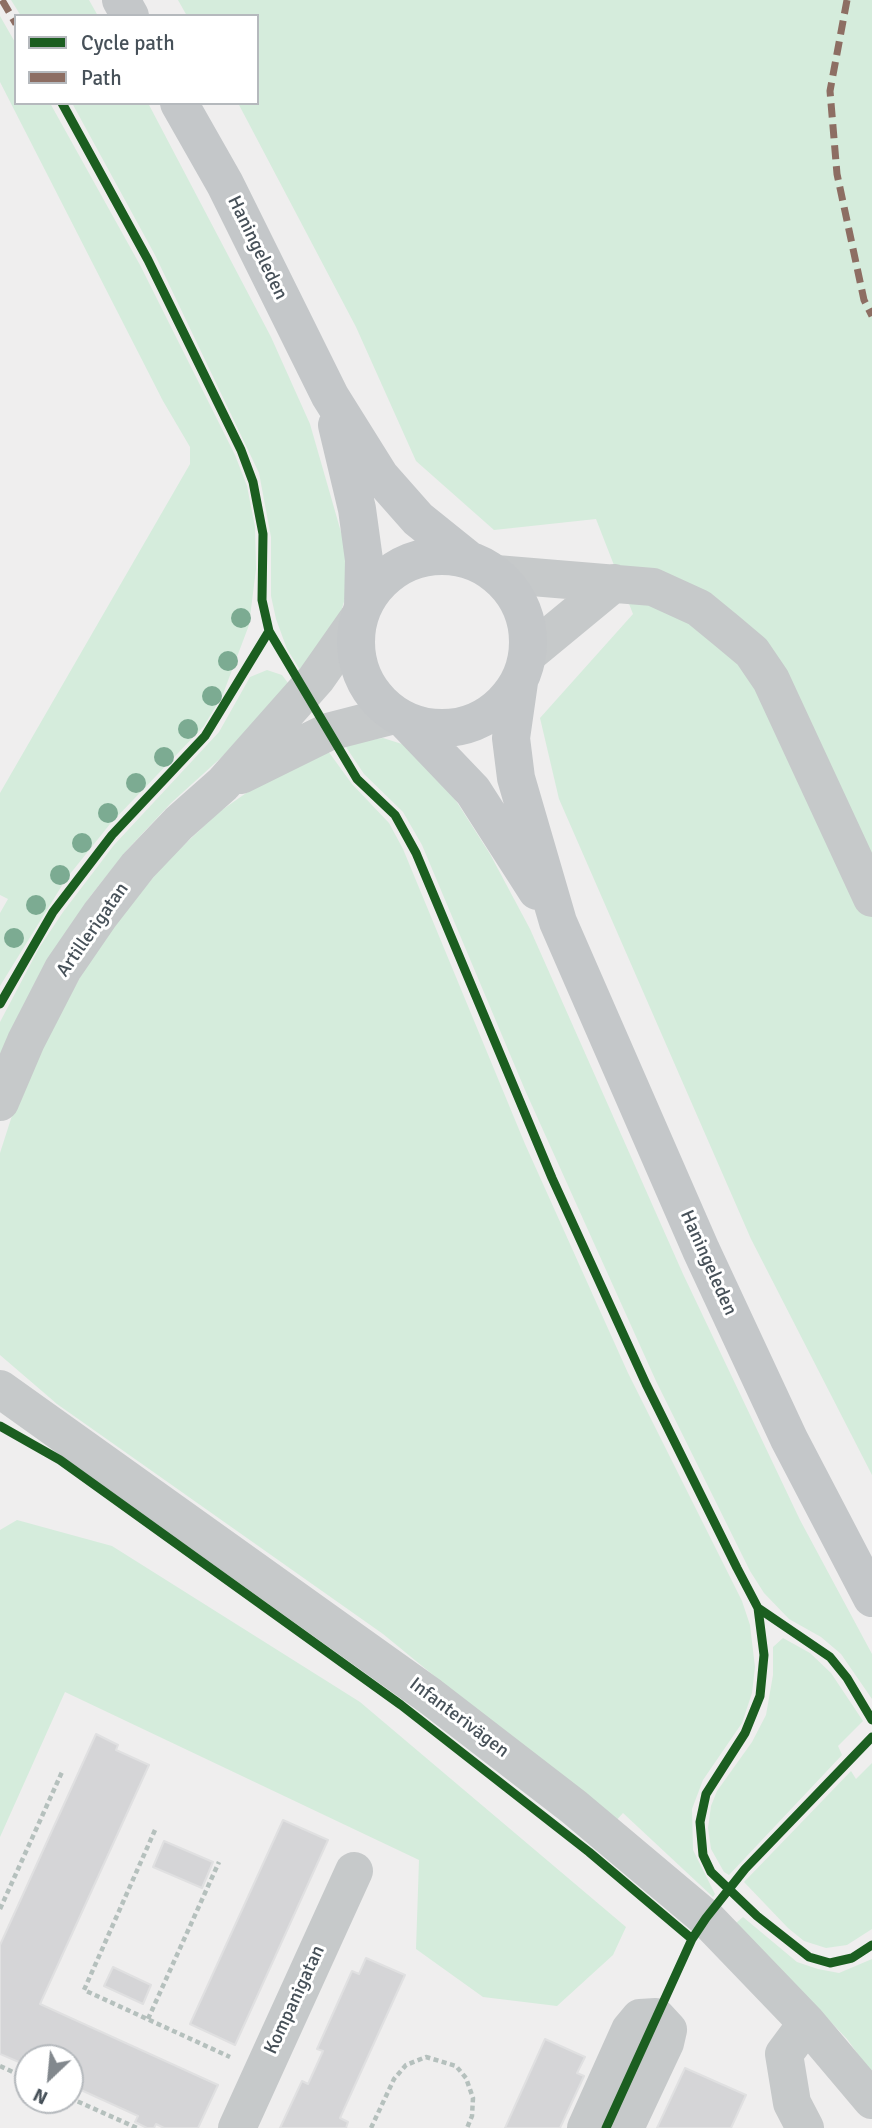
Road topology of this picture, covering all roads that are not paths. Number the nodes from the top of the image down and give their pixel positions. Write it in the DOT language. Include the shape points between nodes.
graph roads {
  1 [pos="180,105"];
  2 [pos="330,396"];
  3 [pos="482,567"];
  4 [pos="614,583"];
  5 [pos="360,613"];
  6 [pos="523,668"];
  7 [pos="401,718"];
  8 [pos="223,784"];
  9 [pos="872,898"];
  10 [pos="558,922"];
  11 [pos="0,1102"];
  12 [pos="0,1389"];
  13 [pos="872,1598"];
  14 [pos="354,1871"];
  15 [pos="807,2023"];
  16 [pos="872,2100"];
  17 [pos="237,2128"];
  18 [pos="586,2128"];
  19 [pos="625,2128"];
  20 [pos="805,2128"];
  1 -- 2 [label="main road, Haningeleden" via="225,184"];
  2 -- 3 [label="main road, Haningeleden" via="388,484 418,519"];
  2 -- 5 [label="main road, Haningeleden" via="364,559"];
  3 -- 4 [label="street"];
  3 -- 5 [label="main road" via="438,556 407,563 381,581"];
  3 -- 6 [label="main road" via="516,597 527,624"];
  4 -- 6 [label="street"];
  4 -- 9 [label="street" via="653,587 699,608 752,652 796,729"];
  5 -- 7 [label="main road" via="355,641 365,683 378,701"];
  5 -- 8 [label="street, Artillerigatan" via="330,663"];
  6 -- 7 [label="main road" via="499,708 471,724 439,729"];
  6 -- 10 [label="main road, Haningeleden" via="511,738 516,778"];
  7 -- 8 [label="street, Artillerigatan" via="328,732"];
  7 -- 10 [label="main road, Haningeleden" via="473,791"];
  8 -- 11 [label="street, Artillerigatan" via="170,832 100,915 63,969"];
  10 -- 13 [label="main road, Haningeleden" via="789,1439"];
  12 -- 15 [label="street, Infanterivägen" via="430,1696 574,1807 706,1917"];
  14 -- 17 [label="street, Kompanigatan"];
  15 -- 16 [label="street, Infanterivägen"];
  15 -- 20 [label="street" via="783,2054 792,2103"];
  18 -- 19 [label="street" via="630,2030 640,2018 656,2017 668,2030 665,2043"];
}
